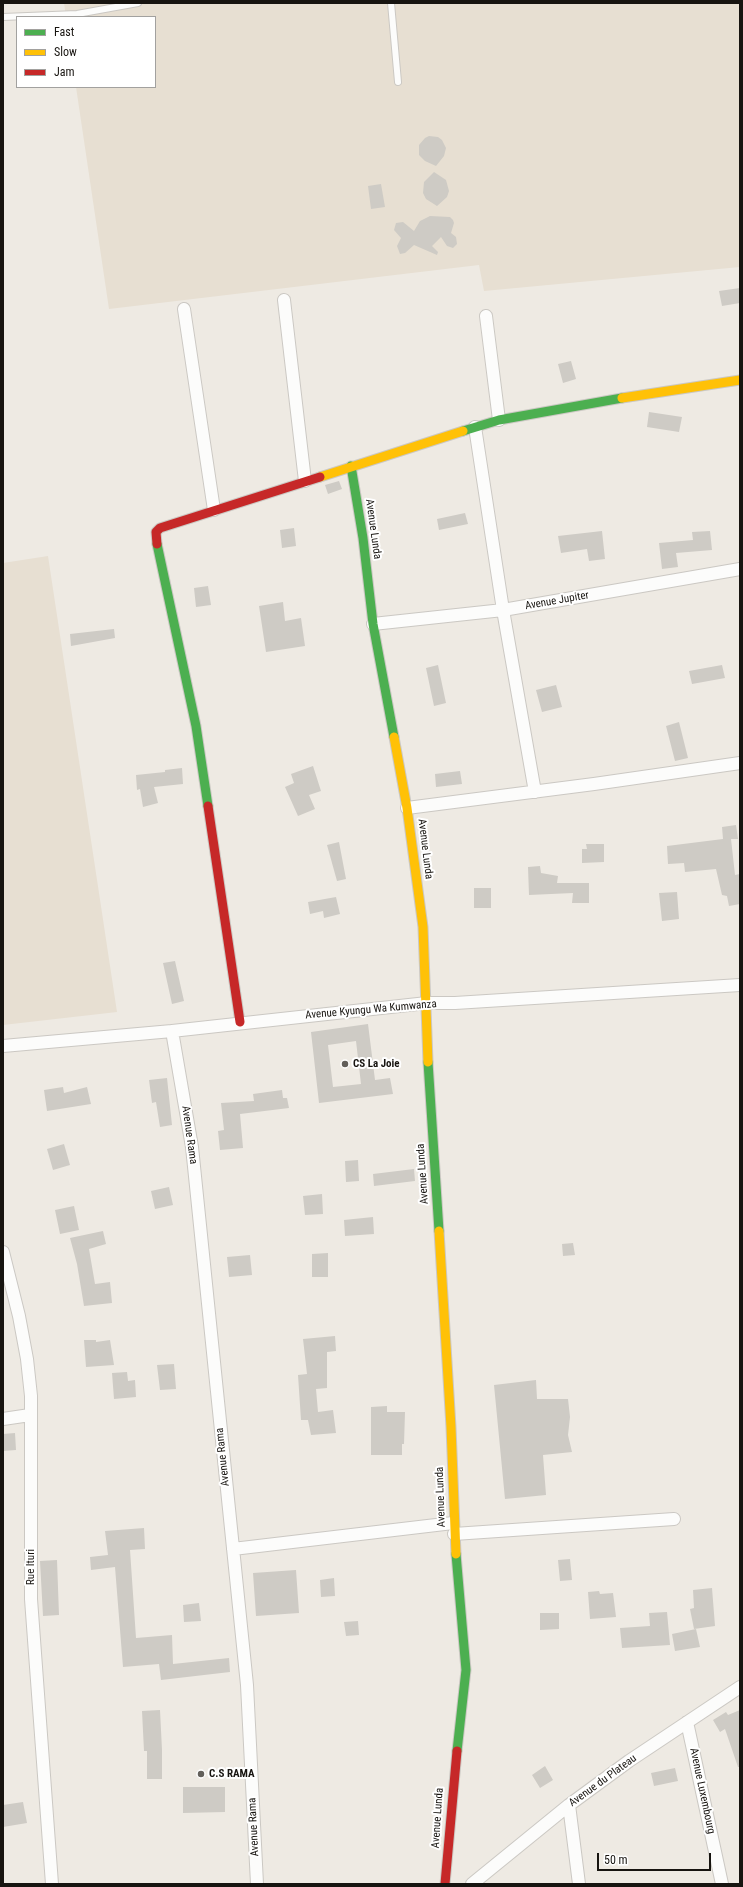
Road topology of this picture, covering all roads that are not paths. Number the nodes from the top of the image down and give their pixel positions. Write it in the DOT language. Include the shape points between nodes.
graph roads {
  1 [pos="138,3"];
  2 [pos="391,3"];
  3 [pos="16,16"];
  4 [pos="27,16"];
  5 [pos="3,17"];
  6 [pos="398,82"];
  7 [pos="284,300"];
  8 [pos="184,309"];
  9 [pos="486,316"];
  10 [pos="740,380"];
  11 [pos="499,420"];
  12 [pos="475,427"];
  13 [pos="351,466"];
  14 [pos="305,481"];
  15 [pos="214,510"];
  16 [pos="740,569"];
  17 [pos="503,610"];
  18 [pos="373,624"];
  19 [pos="740,763"];
  20 [pos="535,792"];
  21 [pos="408,808"];
  22 [pos="740,986"];
  23 [pos="427,1003"];
  24 [pos="240,1022"];
  25 [pos="172,1031"];
  26 [pos="3,1046"];
  27 [pos="3,1253"];
  28 [pos="30,1415"];
  29 [pos="3,1419"];
  30 [pos="674,1519"];
  31 [pos="453,1528"];
  32 [pos="233,1549"];
  33 [pos="740,1687"];
  34 [pos="687,1722"];
  35 [pos="568,1805"];
  36 [pos="52,1884"];
  37 [pos="258,1884"];
  38 [pos="445,1884"];
  39 [pos="472,1884"];
  40 [pos="579,1884"];
  41 [pos="722,1884"];
  1 -- 4 [label="lane" via="76,14"];
  2 -- 6 [label="lane"];
  3 -- 5 [label="lane"];
  7 -- 14 [label="street"];
  8 -- 15 [label="street"];
  9 -- 11 [label="street"];
  10 -- 11 [label="street"];
  11 -- 12 [label="street"];
  12 -- 13 [label="street"];
  12 -- 17 [label="street"];
  13 -- 14 [label="street"];
  13 -- 18 [label="street, Avenue Lunda"];
  14 -- 15 [label="street"];
  15 -- 24 [label="street" via="160,528 156,532 156,538 196,726"];
  16 -- 17 [label="street, Avenue Jupiter"];
  17 -- 18 [label="street, Avenue Jupiter"];
  17 -- 20 [label="street"];
  18 -- 21 [label="street, Avenue Lunda"];
  19 -- 20 [label="street"];
  20 -- 21 [label="street"];
  21 -- 23 [label="street, Avenue Lunda" via="422,927"];
  22 -- 23 [label="street, Avenue Kyungu Wa Kumwanza"];
  23 -- 24 [label="street, Avenue Kyungu Wa Kumwanza"];
  23 -- 31 [label="street, Avenue Lunda"];
  24 -- 25 [label="street, Avenue Kyungu Wa Kumwanza"];
  25 -- 26 [label="street, Avenue Kyungu Wa Kumwanza"];
  25 -- 32 [label="street, Avenue Rama" via="192,1147"];
  27 -- 28 [label="street, Rue Ituri" via="28,1359"];
  28 -- 29 [label="street"];
  28 -- 36 [label="street, Rue Ituri" via="31,1599"];
  30 -- 31 [label="street"];
  31 -- 32 [label="street"];
  31 -- 38 [label="street, Avenue Lunda" via="466,1670 452,1787"];
  32 -- 37 [label="street, Avenue Rama" via="246,1685"];
  33 -- 34 [label="street, Avenue du Plateau"];
  34 -- 35 [label="street, Avenue du Plateau"];
  34 -- 41 [label="street, Avenue Luxembourg"];
  35 -- 39 [label="street, Avenue du Plateau"];
  35 -- 40 [label="street"];
}
